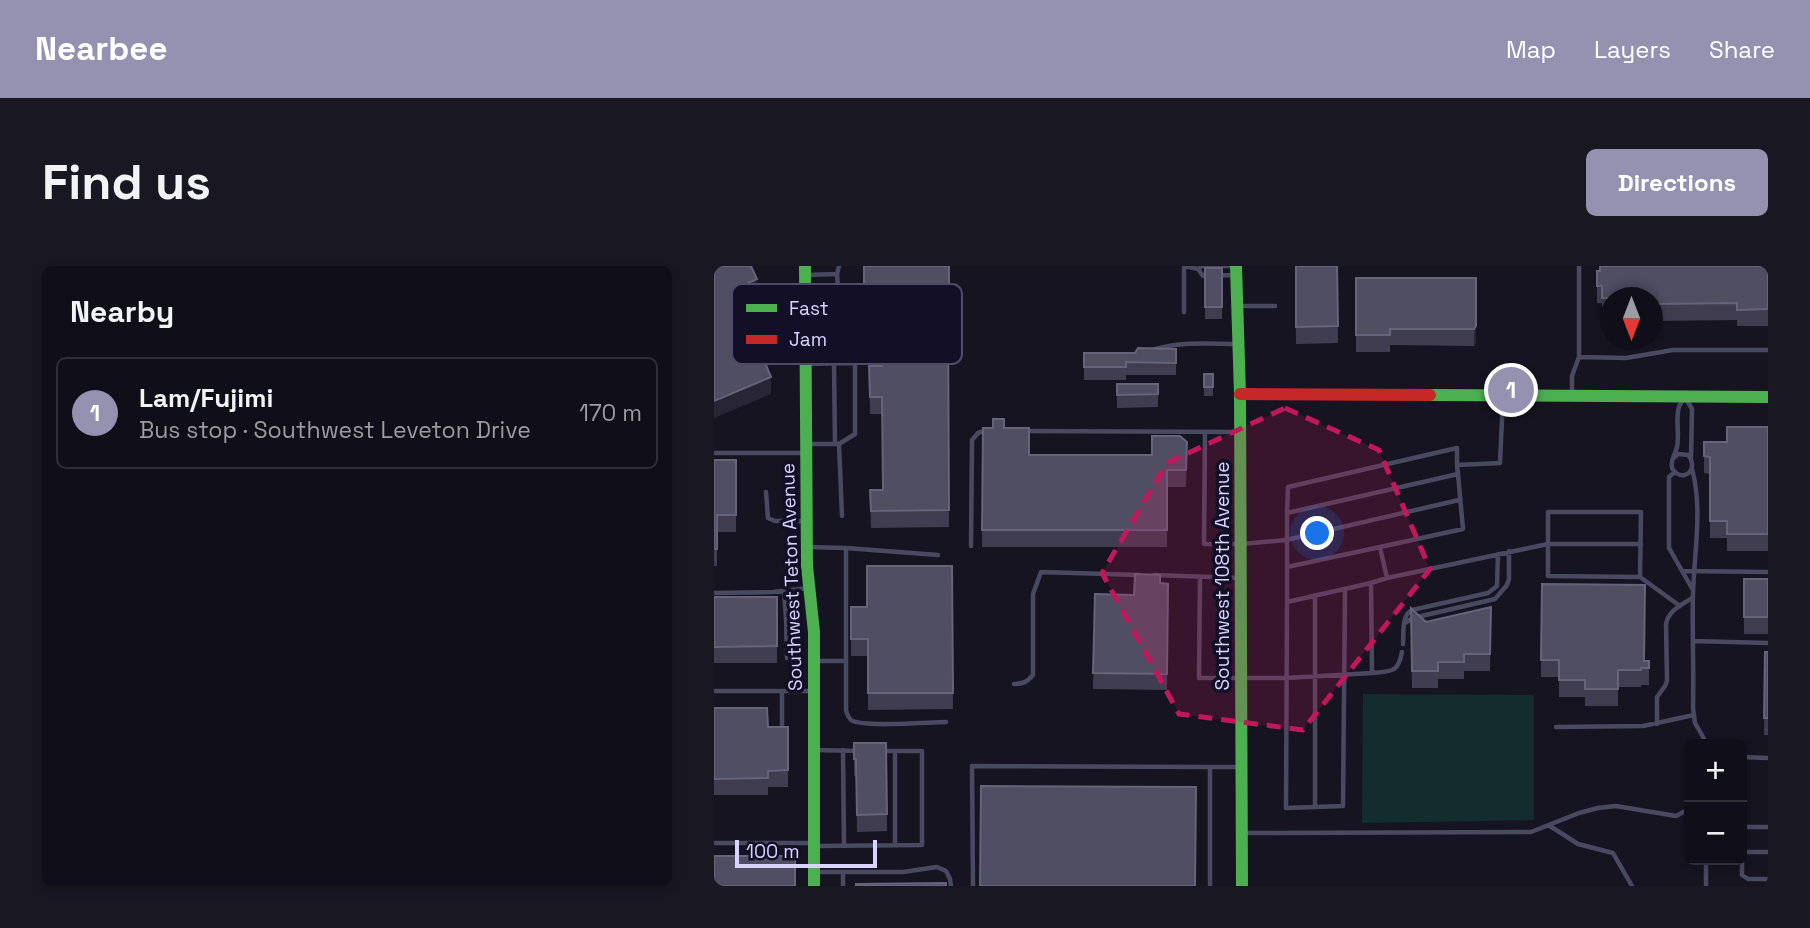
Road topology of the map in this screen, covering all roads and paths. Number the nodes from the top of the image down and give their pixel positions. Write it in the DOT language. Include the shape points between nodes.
graph roads {
  1 [pos="839,266"];
  2 [pos="1184,266"];
  3 [pos="1206,266"];
  4 [pos="1578,266"];
  5 [pos="1198,269"];
  6 [pos="1236,269"];
  7 [pos="805,271"];
  8 [pos="837,274"];
  9 [pos="838,284"];
  10 [pos="1237,306"];
  11 [pos="1275,306"];
  12 [pos="1184,312"];
  13 [pos="1238,344"];
  14 [pos="1768,350"];
  15 [pos="1148,351"];
  16 [pos="1579,357"];
  17 [pos="806,364"];
  18 [pos="834,364"];
  19 [pos="855,364"];
  20 [pos="1240,394"];
  21 [pos="1503,397"];
  22 [pos="1572,397"];
  23 [pos="1685,397"];
  24 [pos="1768,397"];
  25 [pos="995,430"];
  26 [pos="1019,431"];
  27 [pos="1205,432"];
  28 [pos="1240,432"];
  29 [pos="837,444"];
  30 [pos="806,449"];
  31 [pos="714,453"];
  32 [pos="1674,458"];
  33 [pos="1691,458"];
  34 [pos="1457,465"];
  35 [pos="1692,469"];
  36 [pos="1675,472"];
  37 [pos="1458,474"];
  38 [pos="766,492"];
  39 [pos="1459,500"];
  40 [pos="1287,513"];
  41 [pos="842,516"];
  42 [pos="807,521"];
  43 [pos="1286,540"];
  44 [pos="1241,544"];
  45 [pos="1548,544"];
  46 [pos="1641,544"];
  47 [pos="971,546"];
  48 [pos="807,547"];
  49 [pos="1380,547"];
  50 [pos="846,548"];
  51 [pos="1509,551"];
  52 [pos="1498,554"];
  53 [pos="938,555"];
  54 [pos="1287,567"];
  55 [pos="1682,571"];
  56 [pos="1695,571"];
  57 [pos="1768,572"];
  58 [pos="1640,576"];
  59 [pos="1200,577"];
  60 [pos="1241,578"];
  61 [pos="1387,578"];
  62 [pos="1371,583"];
  63 [pos="810,588"];
  64 [pos="1345,589"];
  65 [pos="784,591"];
  66 [pos="1693,591"];
  67 [pos="714,593"];
  68 [pos="1315,596"];
  69 [pos="1693,598"];
  70 [pos="1287,602"];
  71 [pos="1680,606"];
  72 [pos="1404,624"];
  73 [pos="1693,641"];
  74 [pos="1768,643"];
  75 [pos="1403,644"];
  76 [pos="1402,652"];
  77 [pos="787,657"];
  78 [pos="814,661"];
  79 [pos="846,661"];
  80 [pos="1373,673"];
  81 [pos="1344,675"];
  82 [pos="1315,677"];
  83 [pos="1287,678"];
  84 [pos="1241,679"];
  85 [pos="1014,684"];
  86 [pos="714,691"];
  87 [pos="782,691"];
  88 [pos="814,691"];
  89 [pos="1694,715"];
  90 [pos="946,722"];
  91 [pos="1657,724"];
  92 [pos="1556,727"];
  93 [pos="782,739"];
  94 [pos="1704,739"];
  95 [pos="814,750"];
  96 [pos="843,750"];
  97 [pos="868,751"];
  98 [pos="881,751"];
  99 [pos="895,751"];
  100 [pos="1747,757"];
  101 [pos="1768,758"];
  102 [pos="1210,767"];
  103 [pos="1242,767"];
  104 [pos="1315,807"];
  105 [pos="1684,812"];
  106 [pos="1549,826"];
  107 [pos="1747,827"];
  108 [pos="1768,827"];
  109 [pos="1242,833"];
  110 [pos="714,843"];
  111 [pos="814,844"];
  112 [pos="844,845"];
  113 [pos="895,845"];
  114 [pos="1747,852"];
  115 [pos="1768,852"];
  116 [pos="1706,865"];
  117 [pos="1742,865"];
  118 [pos="814,872"];
  119 [pos="843,872"];
  120 [pos="1768,879"];
  121 [pos="814,886"];
  122 [pos="844,886"];
  123 [pos="951,886"];
  124 [pos="973,886"];
  125 [pos="1210,886"];
  126 [pos="1242,886"];
  127 [pos="1632,886"];
  128 [pos="1706,886"];
  1 -- 8 [label="lane"];
  2 -- 5 [label="lane"];
  2 -- 12 [label="lane"];
  3 -- 5 [label="lane"];
  3 -- 6 [label="lane"];
  4 -- 16 [label="lane"];
  5 -- 6 [label="lane" via="1203,276"];
  6 -- 10 [label="street, Southwest 108th Avenue"];
  7 -- 8 [label="lane"];
  8 -- 9 [label="lane"];
  10 -- 11 [label="lane"];
  10 -- 13 [label="street, Southwest 108th Avenue"];
  13 -- 15 [label="lane"];
  13 -- 20 [label="street, Southwest 108th Avenue"];
  14 -- 16 [label="lane" via="1673,349 1626,358"];
  16 -- 22 [label="lane" via="1572,376"];
  17 -- 30 [label="street, Southwest Teton Avenue"];
  18 -- 29 [label="lane"];
  19 -- 29 [label="lane" via="855,434"];
  20 -- 21 [label="street"];
  20 -- 28 [label="street, Southwest 108th Avenue"];
  21 -- 22 [label="street"];
  21 -- 34 [label="lane" via="1500,463"];
  22 -- 23 [label="street"];
  23 -- 24 [label="street"];
  23 -- 32 [label="lane" via="1679,408"];
  23 -- 33 [label="lane" via="1692,409"];
  25 -- 47 [label="lane" via="978,433 972,440"];
  26 -- 27 [label="lane"];
  27 -- 28 [label="lane"];
  27 -- 44 [label="lane" via="1204,544"];
  28 -- 44 [label="street, Southwest 108th Avenue"];
  29 -- 30 [label="lane"];
  29 -- 41 [label="lane"];
  30 -- 31 [label="lane"];
  30 -- 42 [label="street, Southwest Teton Avenue"];
  32 -- 33 [label="lane" via="1683,453"];
  32 -- 36 [label="lane"];
  33 -- 35 [label="lane"];
  34 -- 37 [label="lane"];
  34 -- 40 [label="lane" via="1457,448 1288,487"];
  35 -- 36 [label="lane" via="1684,475"];
  35 -- 56 [label="lane" via="1696,484"];
  36 -- 55 [label="lane" via="1670,477 1668,548"];
  37 -- 39 [label="lane"];
  37 -- 40 [label="lane"];
  38 -- 42 [label="lane" via="768,518"];
  39 -- 43 [label="lane"];
  39 -- 49 [label="lane" via="1463,529"];
  40 -- 43 [label="lane"];
  42 -- 48 [label="street, Southwest Teton Avenue"];
  43 -- 44 [label="lane"];
  43 -- 54 [label="lane"];
  44 -- 60 [label="street, Southwest 108th Avenue"];
  45 -- 46 [label="lane"];
  45 -- 46 [label="lane" via="1548,512 1641,512"];
  45 -- 51 [label="lane"];
  45 -- 58 [label="lane" via="1548,576"];
  46 -- 58 [label="lane"];
  48 -- 50 [label="lane"];
  48 -- 63 [label="street, Southwest Teton Avenue"];
  49 -- 54 [label="lane"];
  49 -- 61 [label="lane"];
  50 -- 53 [label="lane"];
  50 -- 79 [label="lane"];
  51 -- 52 [label="lane"];
  51 -- 72 [label="lane" via="1509,579 1495,599"];
  52 -- 61 [label="lane"];
  52 -- 72 [label="lane" via="1494,590 1412,610"];
  54 -- 70 [label="lane"];
  55 -- 56 [label="lane"];
  55 -- 66 [label="lane"];
  56 -- 57 [label="lane"];
  56 -- 66 [label="lane"];
  58 -- 71 [label="lane"];
  59 -- 60 [label="lane"];
  59 -- 84 [label="lane" via="1199,678"];
  59 -- 85 [label="lane" via="1041,572 1034,594 1033,675 1023,684"];
  60 -- 84 [label="street, Southwest 108th Avenue"];
  61 -- 62 [label="lane"];
  62 -- 64 [label="lane"];
  62 -- 80 [label="lane"];
  63 -- 65 [label="lane"];
  63 -- 78 [label="street, Southwest Teton Avenue"];
  64 -- 68 [label="lane"];
  64 -- 81 [label="lane"];
  65 -- 67 [label="lane"];
  65 -- 77 [label="lane"];
  66 -- 69 [label="lane"];
  68 -- 70 [label="lane"];
  68 -- 82 [label="lane"];
  69 -- 71 [label="lane"];
  69 -- 73 [label="lane"];
  70 -- 83 [label="lane"];
  71 -- 91 [label="lane" via="1666,624 1667,681 1657,697"];
  72 -- 75 [label="lane"];
  73 -- 74 [label="lane"];
  73 -- 89 [label="lane"];
  76 -- 80 [label="lane" via="1396,669"];
  78 -- 79 [label="lane"];
  78 -- 88 [label="street, Southwest Teton Avenue"];
  79 -- 90 [label="lane" via="846,710 855,722"];
  80 -- 81 [label="lane"];
  81 -- 82 [label="lane"];
  81 -- 104 [label="lane" via="1343,806"];
  82 -- 83 [label="lane"];
  82 -- 104 [label="lane"];
  83 -- 84 [label="lane"];
  83 -- 104 [label="lane" via="1286,808"];
  84 -- 103 [label="street, Southwest 108th Avenue"];
  86 -- 87 [label="lane"];
  87 -- 88 [label="lane"];
  87 -- 93 [label="lane"];
  88 -- 95 [label="street, Southwest Teton Avenue"];
  89 -- 91 [label="lane"];
  89 -- 94 [label="lane"];
  91 -- 92 [label="lane"];
  95 -- 96 [label="lane"];
  95 -- 111 [label="street, Southwest Teton Avenue"];
  96 -- 97 [label="lane"];
  96 -- 112 [label="lane"];
  98 -- 99 [label="lane"];
  99 -- 113 [label="lane"];
  99 -- 113 [label="lane" via="922,751 922,845"];
  100 -- 101 [label="lane"];
  102 -- 103 [label="lane"];
  102 -- 124 [label="lane" via="972,766"];
  102 -- 125 [label="lane"];
  103 -- 109 [label="street, Southwest 108th Avenue"];
  105 -- 106 [label="lane" via="1676,816 1616,806 1579,813"];
  106 -- 109 [label="lane" via="1531,832"];
  106 -- 127 [label="lane" via="1577,844 1613,853"];
  107 -- 108 [label="lane"];
  109 -- 126 [label="street, Southwest 108th Avenue"];
  110 -- 111 [label="lane"];
  111 -- 112 [label="lane"];
  111 -- 118 [label="street, Southwest Teton Avenue"];
  112 -- 113 [label="lane"];
  114 -- 115 [label="lane"];
  116 -- 128 [label="lane"];
  117 -- 120 [label="lane" via="1742,875 1748,879"];
  118 -- 119 [label="lane"];
  118 -- 121 [label="street, Southwest Teton Avenue"];
  119 -- 122 [label="lane"];
  119 -- 123 [label="lane" via="937,867 946,871"];
}
